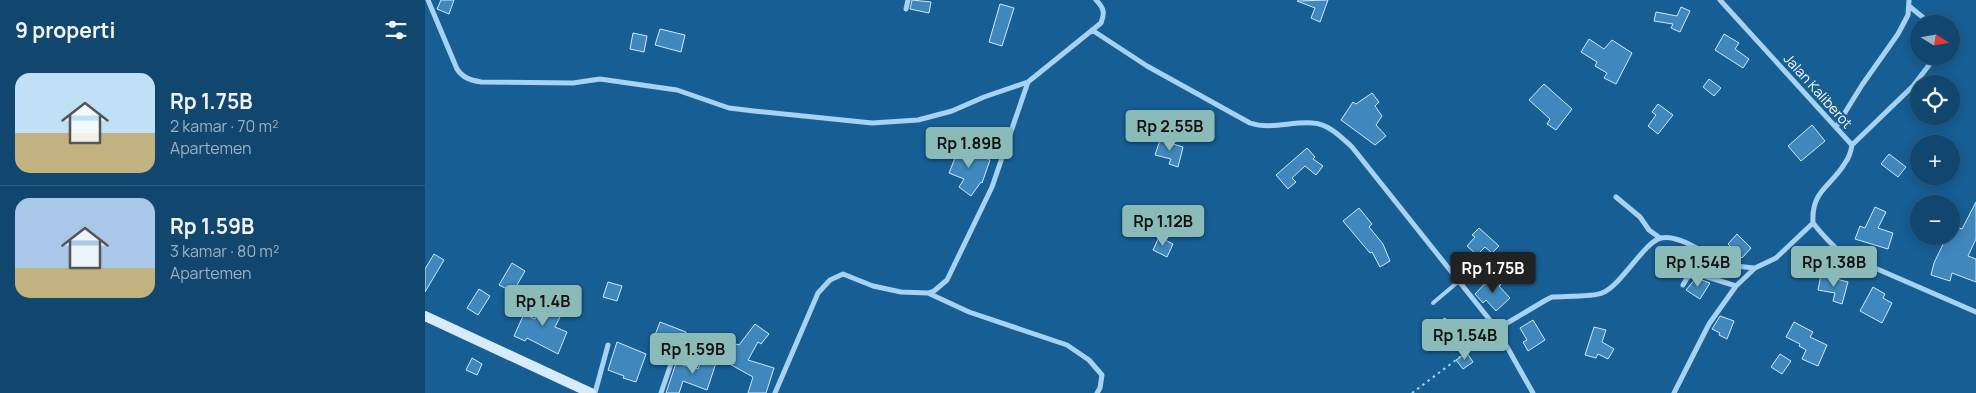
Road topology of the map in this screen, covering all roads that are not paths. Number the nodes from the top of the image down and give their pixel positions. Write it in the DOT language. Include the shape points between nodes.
graph roads {
  1 [pos="428,0"];
  2 [pos="908,0"];
  3 [pos="1096,0"];
  4 [pos="1720,0"];
  5 [pos="1909,3"];
  6 [pos="906,9"];
  7 [pos="1922,15"];
  8 [pos="1092,30"];
  9 [pos="1928,65"];
  10 [pos="1028,82"];
  11 [pos="1836,127"];
  12 [pos="1852,145"];
  13 [pos="1616,197"];
  14 [pos="1813,222"];
  15 [pos="1660,238"];
  16 [pos="1755,268"];
  17 [pos="1459,281"];
  18 [pos="1683,285"];
  19 [pos="1737,286"];
  20 [pos="927,293"];
  21 [pos="1433,303"];
  22 [pos="1976,312"];
  23 [pos="425,316"];
  24 [pos="1497,329"];
  25 [pos="609,345"];
  26 [pos="673,358"];
  27 [pos="591,393"];
  28 [pos="595,393"];
  29 [pos="661,393"];
  30 [pos="775,393"];
  31 [pos="1097,393"];
  32 [pos="1533,393"];
  33 [pos="1674,393"];
  1 -- 10 [label="street" via="457,69 462,76 481,82 573,83 600,79 677,90 729,108 872,123 918,120 952,111"];
  2 -- 6 [label="street"];
  3 -- 8 [label="street" via="1103,7 1104,15 1101,23"];
  4 -- 11 [label="street, Jalan Kaliberot"];
  5 -- 7 [label="street"];
  5 -- 11 [label="street" via="1909,15 1898,34"];
  8 -- 10 [label="street"];
  8 -- 17 [label="street" via="1147,66 1251,123 1260,126 1313,122 1337,134 1352,147"];
  9 -- 12 [label="street" via="1913,86"];
  10 -- 20 [label="street" via="992,187 970,235 947,280"];
  11 -- 12 [label="street, Jalan Kaliberot"];
  12 -- 14 [label="street, Jalan Kaliberot" via="1845,165 1814,202"];
  13 -- 15 [label="street"];
  14 -- 16 [label="street" via="1776,258"];
  14 -- 22 [label="street" via="1845,255"];
  15 -- 16 [label="street" via="1683,241 1733,266"];
  15 -- 24 [label="street" via="1602,293 1553,297"];
  16 -- 19 [label="street"];
  17 -- 21 [label="lane"];
  17 -- 24 [label="street"];
  18 -- 19 [label="street" via="1695,274"];
  19 -- 33 [label="street" via="1709,324"];
  20 -- 30 [label="street" via="873,286 843,274 830,280 818,293"];
  20 -- 31 [label="street" via="969,312 1067,345 1089,360 1102,375"];
  23 -- 27 [label="street"];
  24 -- 32 [label="street"];
  25 -- 28 [label="street"];
  26 -- 29 [label="street"];
}
